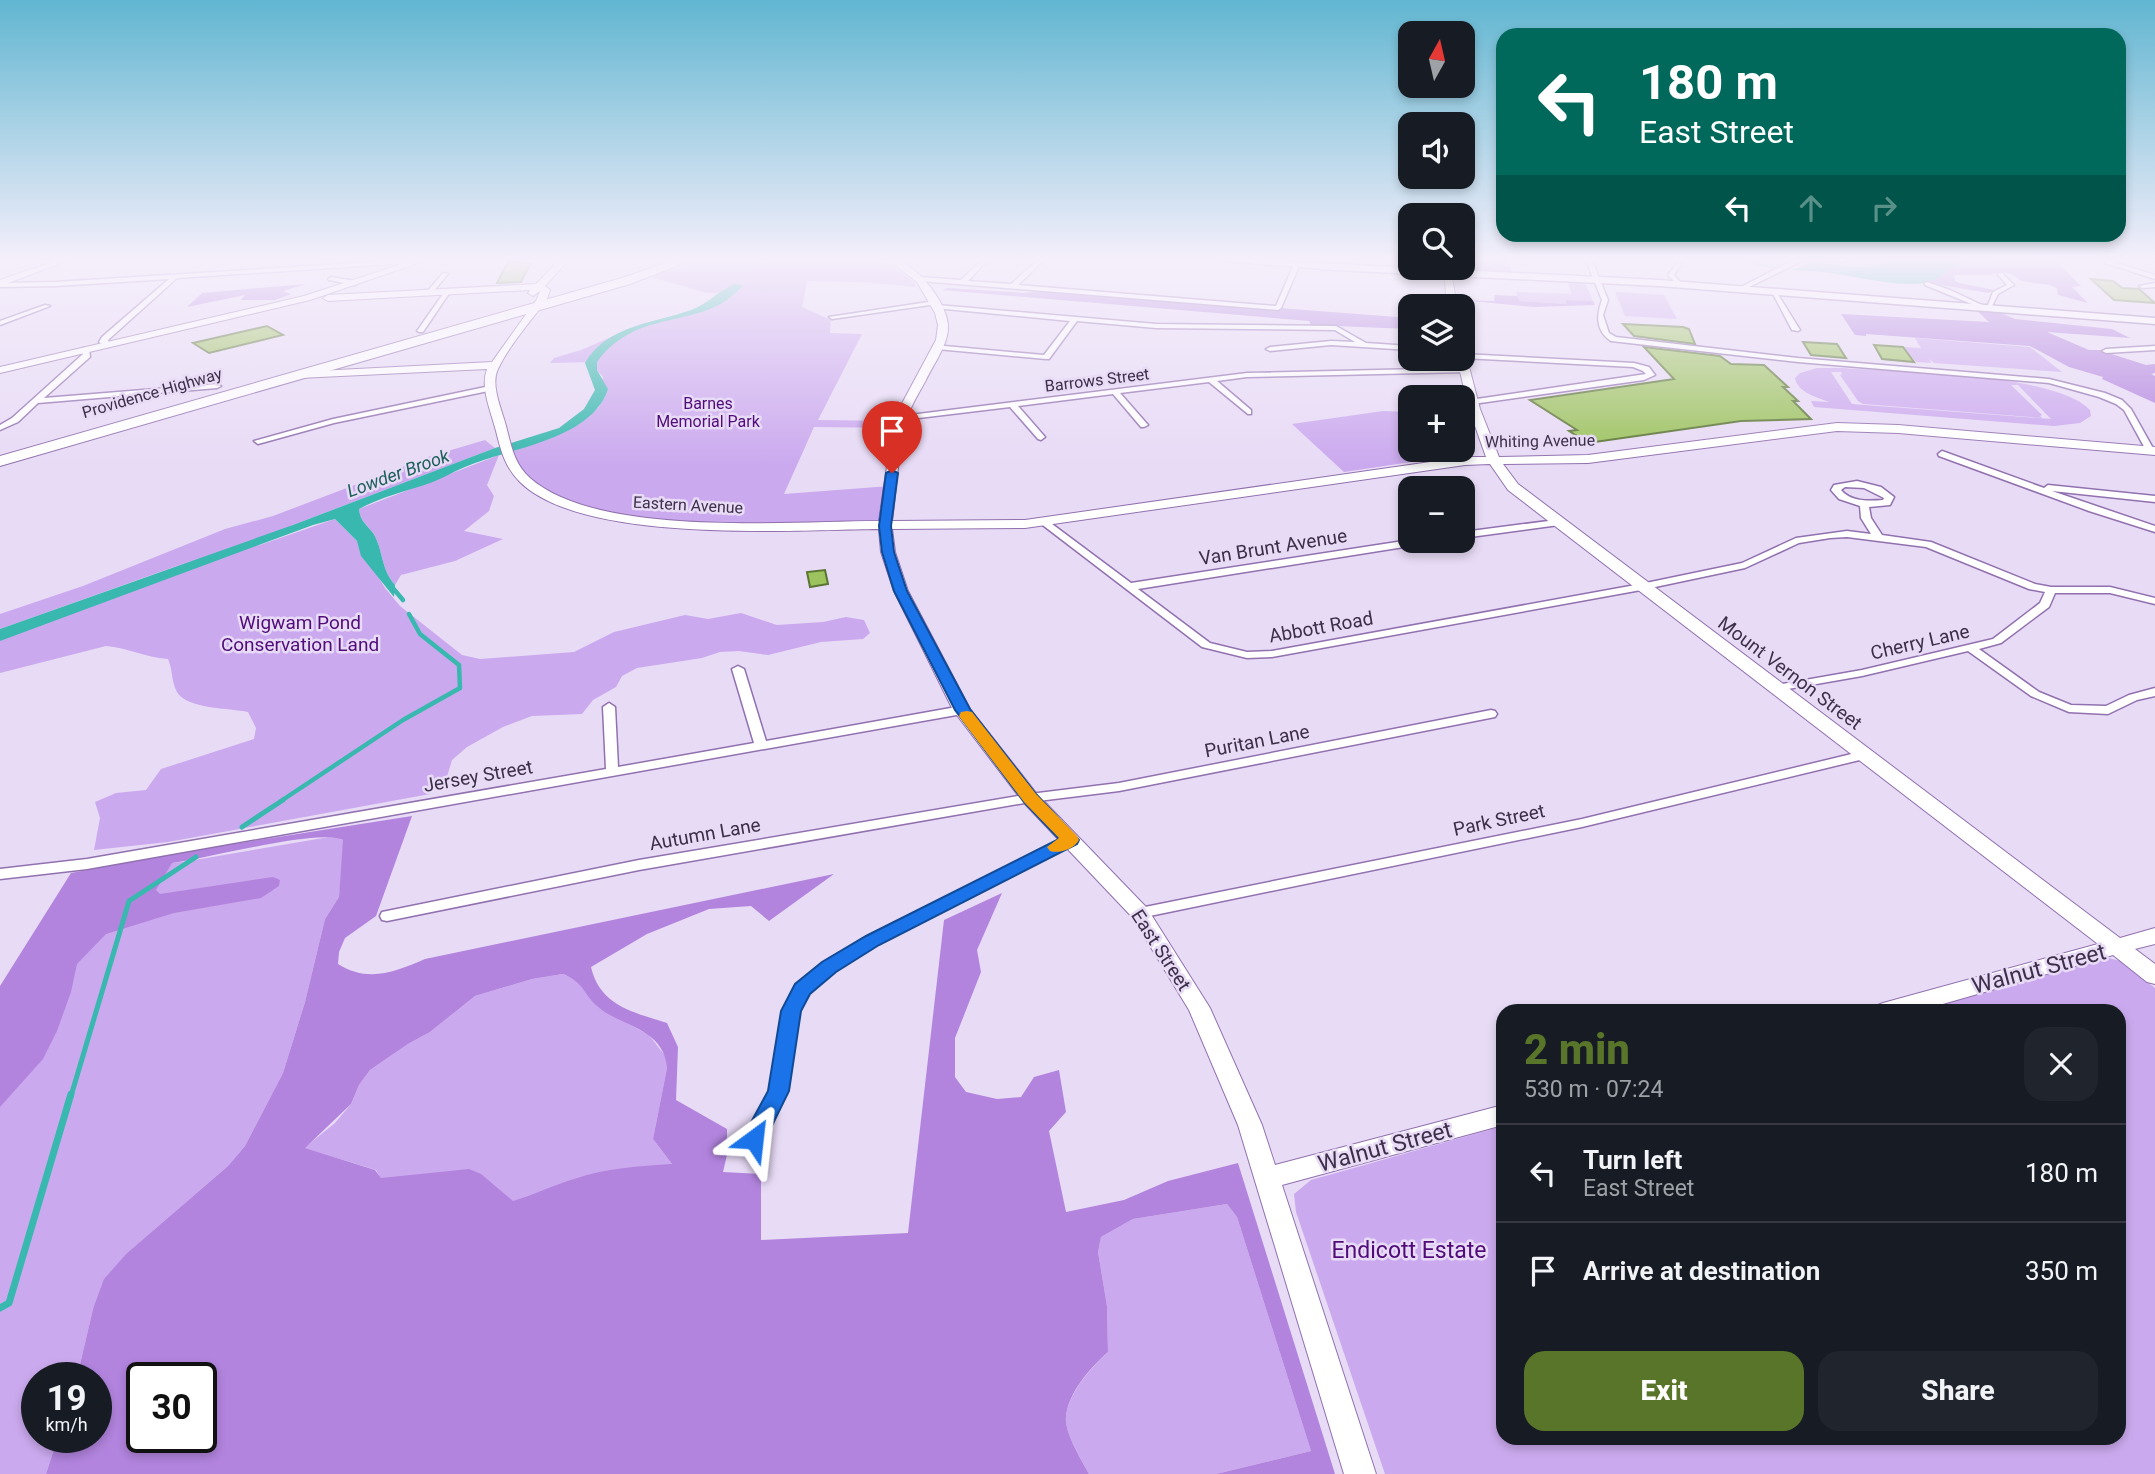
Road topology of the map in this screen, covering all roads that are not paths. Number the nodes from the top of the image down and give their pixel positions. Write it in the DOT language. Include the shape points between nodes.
graph roads {
  1 [pos="120,327"];
  2 [pos="186,327"];
  3 [pos="424,327"];
  4 [pos="437,327"];
  5 [pos="447,327"];
  6 [pos="522,327"];
  7 [pos="943,327"];
  8 [pos="1069,327"];
  9 [pos="1227,327"];
  10 [pos="1603,327"];
  11 [pos="1794,327"];
  12 [pos="1796,330"];
  13 [pos="421,331"];
  14 [pos="106,345"];
  15 [pos="1364,345"];
  16 [pos="937,347"];
  17 [pos="1398,347"];
  18 [pos="2155,348"];
  19 [pos="1270,349"];
  20 [pos="86,350"];
  21 [pos="2106,351"];
  22 [pos="1475,361"];
  23 [pos="1398,365"];
  24 [pos="494,366"];
  25 [pos="1642,367"];
  26 [pos="0,370"];
  27 [pos="299,375"];
  28 [pos="1211,380"];
  29 [pos="217,386"];
  30 [pos="490,387"];
  31 [pos="1115,392"];
  32 [pos="35,401"];
  33 [pos="1475,402"];
  34 [pos="1013,405"];
  35 [pos="1475,407"];
  36 [pos="2127,409"];
  37 [pos="1248,412"];
  38 [pos="902,418"];
  39 [pos="1144,425"];
  40 [pos="0,428"];
  41 [pos="1041,437"];
  42 [pos="258,441"];
  43 [pos="2153,450"];
  44 [pos="1942,454"];
  45 [pos="0,456"];
  46 [pos="1494,459"];
  47 [pos="0,461"];
  48 [pos="2031,486"];
  49 [pos="2155,499"];
  50 [pos="1864,504"];
  51 [pos="1045,523"];
  52 [pos="1556,523"];
  53 [pos="885,526"];
  54 [pos="2155,529"];
  55 [pos="1475,533"];
  56 [pos="1878,537"];
  57 [pos="1398,545"];
  58 [pos="1128,587"];
  59 [pos="1641,587"];
  60 [pos="2051,590"];
  61 [pos="2155,601"];
  62 [pos="1972,649"];
  63 [pos="738,669"];
  64 [pos="1776,688"];
  65 [pos="2155,692"];
  66 [pos="609,707"];
  67 [pos="962,710"];
  68 [pos="1491,714"];
  69 [pos="761,744"];
  70 [pos="1864,755"];
  71 [pos="612,772"];
  72 [pos="1030,798"];
  73 [pos="1070,840"];
  74 [pos="0,874"];
  75 [pos="1140,913"];
  76 [pos="387,916"];
  77 [pos="2155,936"];
  78 [pos="2118,947"];
  79 [pos="2155,976"];
  80 [pos="1912,1004"];
  81 [pos="1496,1117"];
  82 [pos="754,1139"];
  83 [pos="1267,1178"];
  84 [pos="1360,1474"];
  1 -- 14 [label="street" via="103,342"];
  2 -- 14 [label="street"];
  3 -- 13 [label="street"];
  4 -- 45 [label="highway, Providence Highway"];
  5 -- 27 [label="highway, Providence Highway"];
  6 -- 24 [label="street, Eastern Avenue"];
  7 -- 16 [label="street, East Street"];
  8 -- 16 [label="street" via="1046,357"];
  9 -- 15 [label="street" via="1336,328"];
  10 -- 36 [label="street" via="1610,337 1630,343 2037,379 2102,395"];
  11 -- 12 [label="street"];
  14 -- 20 [label="street"];
  15 -- 17 [label="street"];
  15 -- 19 [label="street" via="1326,343"];
  16 -- 38 [label="street, East Street"];
  18 -- 21 [label="street"];
  20 -- 26 [label="street"];
  20 -- 32 [label="street" via="86,355"];
  22 -- 25 [label="street, Barrows Street"];
  23 -- 28 [label="street, Barrows Street"];
  24 -- 27 [label="street"];
  24 -- 30 [label="street, Eastern Avenue"];
  25 -- 33 [label="street" via="1648,377"];
  27 -- 47 [label="highway, Providence Highway"];
  28 -- 31 [label="street, Barrows Street"];
  28 -- 37 [label="street"];
  29 -- 32 [label="street"];
  30 -- 42 [label="street"];
  30 -- 53 [label="street, Eastern Avenue" via="508,455 520,476 540,491 585,510 692,525"];
  31 -- 34 [label="street, Barrows Street"];
  31 -- 39 [label="street"];
  32 -- 40 [label="street"];
  34 -- 38 [label="street, Barrows Street"];
  34 -- 41 [label="street"];
  35 -- 46 [label="street, Mount Vernon Street"];
  36 -- 43 [label="street" via="2139,435"];
  38 -- 53 [label="street, East Street"];
  43 -- 46 [label="street, Whiting Avenue" via="1837,427 1588,459"];
  44 -- 48 [label="street"];
  46 -- 51 [label="street, Whiting Avenue"];
  46 -- 52 [label="street, Mount Vernon Street" via="1513,487"];
  48 -- 49 [label="street"];
  48 -- 54 [label="street"];
  50 -- 50 [label="street" via="1842,497 1837,487 1863,485 1889,497 1887,503"];
  50 -- 56 [label="street" via="1866,518"];
  51 -- 53 [label="street, Whiting Avenue"];
  51 -- 58 [label="street, Abbott Road"];
  52 -- 55 [label="street"];
  52 -- 59 [label="street, Mount Vernon Street"];
  53 -- 67 [label="street, East Street" via="901,591"];
  56 -- 59 [label="street, Abbott Road" via="1847,534 1796,541 1745,565"];
  56 -- 60 [label="street, Abbott Road" via="1928,544"];
  57 -- 58 [label="street, Van Brunt Avenue"];
  58 -- 59 [label="street, Abbott Road" via="1206,645 1247,655"];
  59 -- 64 [label="street, Mount Vernon Street"];
  60 -- 61 [label="street, Abbott Road" via="2110,590"];
  60 -- 62 [label="street, Cherry Lane" via="2045,606 2013,631"];
  62 -- 64 [label="street, Cherry Lane"];
  62 -- 65 [label="street" via="2035,694 2069,709 2108,710"];
  63 -- 69 [label="street"];
  64 -- 70 [label="street, Mount Vernon Street"];
  66 -- 71 [label="street"];
  67 -- 69 [label="street, Jersey Street"];
  67 -- 72 [label="street, East Street"];
  68 -- 72 [label="street, Puritan Lane" via="1132,784"];
  69 -- 71 [label="street, Jersey Street"];
  70 -- 75 [label="street, Park Street" via="1581,823"];
  70 -- 78 [label="street, Mount Vernon Street"];
  71 -- 74 [label="street, Jersey Street" via="87,864"];
  72 -- 73 [label="street, East Street"];
  72 -- 76 [label="street, Autumn Lane" via="639,865"];
  73 -- 75 [label="street, East Street"];
  73 -- 82 [label="street" via="873,940 803,989 791,1011 778,1091"];
  75 -- 83 [label="street, East Street" via="1199,1008 1250,1125"];
  77 -- 78 [label="street, Walnut Street"];
  78 -- 79 [label="street, Mount Vernon Street"];
  78 -- 80 [label="street, Walnut Street"];
  81 -- 83 [label="street, Walnut Street"];
  83 -- 84 [label="street, East Street"];
}
